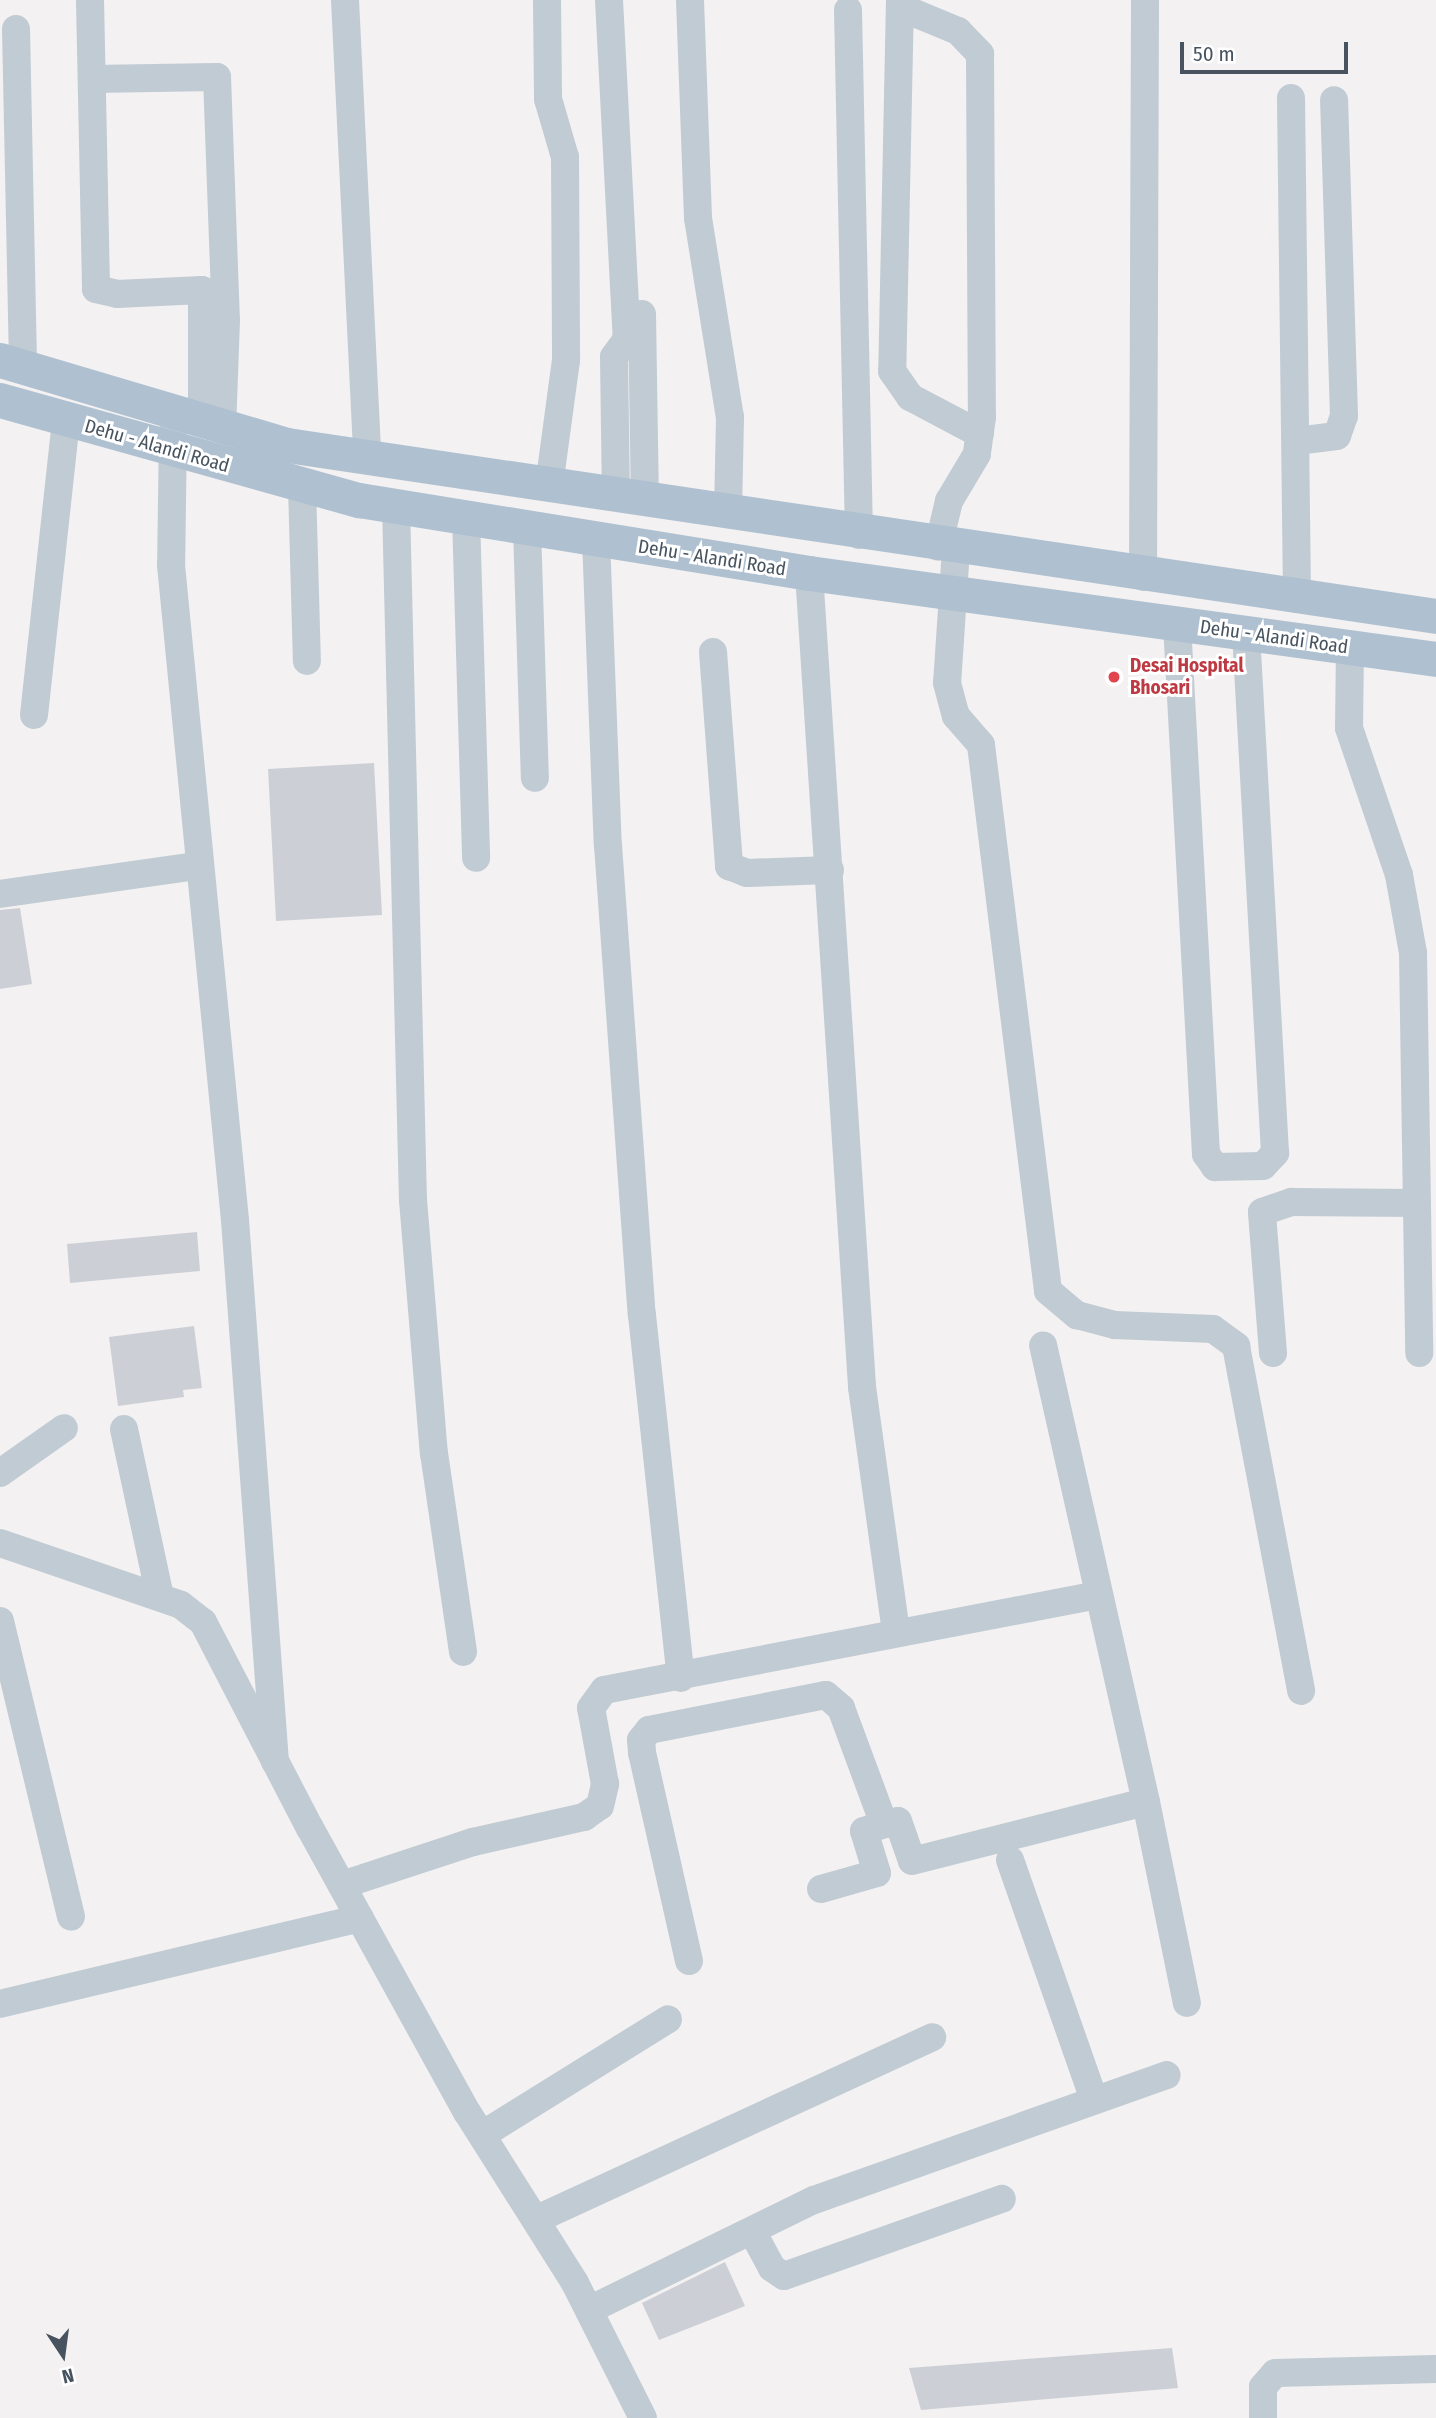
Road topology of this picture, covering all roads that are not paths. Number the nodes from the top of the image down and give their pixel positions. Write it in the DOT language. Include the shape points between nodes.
graph roads {
  1 [pos="90,0"];
  2 [pos="345,0"];
  3 [pos="547,0"];
  4 [pos="609,0"];
  5 [pos="690,0"];
  6 [pos="1145,0"];
  7 [pos="900,3"];
  8 [pos="848,10"];
  9 [pos="16,30"];
  10 [pos="92,79"];
  11 [pos="1291,98"];
  12 [pos="1334,100"];
  13 [pos="641,231"];
  14 [pos="11,364"];
  15 [pos="0,400"];
  16 [pos="66,419"];
  17 [pos="200,421"];
  18 [pos="980,434"];
  19 [pos="1296,441"];
  20 [pos="168,450"];
  21 [pos="367,457"];
  22 [pos="302,486"];
  23 [pos="549,486"];
  24 [pos="631,499"];
  25 [pos="396,506"];
  26 [pos="728,514"];
  27 [pos="466,517"];
  28 [pos="527,527"];
  29 [pos="859,535"];
  30 [pos="596,540"];
  31 [pos="946,548"];
  32 [pos="809,573"];
  33 [pos="1143,577"];
  34 [pos="950,592"];
  35 [pos="1297,599"];
  36 [pos="1436,616"];
  37 [pos="1177,624"];
  38 [pos="1246,633"];
  39 [pos="1350,647"];
  40 [pos="713,652"];
  41 [pos="1436,659"];
  42 [pos="307,661"];
  43 [pos="34,715"];
  44 [pos="535,778"];
  45 [pos="476,858"];
  46 [pos="197,866"];
  47 [pos="830,870"];
  48 [pos="0,894"];
  49 [pos="1416,1203"];
  50 [pos="1043,1345"];
  51 [pos="1273,1353"];
  52 [pos="1419,1353"];
  53 [pos="64,1428"];
  54 [pos="124,1429"];
  55 [pos="0,1473"];
  56 [pos="0,1542"];
  57 [pos="1098,1595"];
  58 [pos="160,1597"];
  59 [pos="894,1619"];
  60 [pos="0,1621"];
  61 [pos="463,1652"];
  62 [pos="681,1678"];
  63 [pos="1301,1691"];
  64 [pos="275,1762"];
  65 [pos="1146,1802"];
  66 [pos="884,1824"];
  67 [pos="1010,1860"];
  68 [pos="342,1885"];
  69 [pos="821,1889"];
  70 [pos="71,1917"];
  71 [pos="360,1918"];
  72 [pos="689,1961"];
  73 [pos="1187,2003"];
  74 [pos="0,2004"];
  75 [pos="668,2019"];
  76 [pos="932,2037"];
  77 [pos="1167,2075"];
  78 [pos="1094,2100"];
  79 [pos="482,2135"];
  80 [pos="1002,2199"];
  81 [pos="537,2219"];
  82 [pos="752,2231"];
  83 [pos="589,2310"];
  84 [pos="1436,2370"];
  85 [pos="643,2418"];
  86 [pos="1263,2418"];
  1 -- 10 [label="street"];
  2 -- 21 [label="street"];
  3 -- 23 [label="street" via="548,99 565,158 566,360"];
  4 -- 24 [label="street" via="627,340 614,357"];
  5 -- 26 [label="street" via="698,218 732,435"];
  6 -- 33 [label="street"];
  7 -- 18 [label="street" via="958,31 980,54"];
  7 -- 18 [label="street" via="892,371 910,397"];
  8 -- 29 [label="street"];
  9 -- 14 [label="street"];
  10 -- 17 [label="street" via="96,289 117,294 202,290"];
  10 -- 17 [label="street" via="216,77 226,320"];
  11 -- 19 [label="street"];
  12 -- 19 [label="street" via="1344,416 1337,436"];
  13 -- 24 [label="street"];
  14 -- 17 [label="main road, Dehu - Alandi Road"];
  15 -- 16 [label="main road, Dehu - Alandi Road"];
  16 -- 20 [label="main road, Dehu - Alandi Road"];
  16 -- 43 [label="street"];
  17 -- 20 [label="street"];
  17 -- 21 [label="main road, Dehu - Alandi Road"];
  18 -- 31 [label="street" via="968,474 949,501"];
  19 -- 35 [label="street"];
  20 -- 22 [label="main road, Dehu - Alandi Road"];
  20 -- 46 [label="street"];
  21 -- 23 [label="main road, Dehu - Alandi Road"];
  22 -- 25 [label="main road, Dehu - Alandi Road"];
  22 -- 42 [label="street"];
  23 -- 24 [label="main road, Dehu - Alandi Road"];
  24 -- 26 [label="main road, Dehu - Alandi Road"];
  25 -- 27 [label="main road, Dehu - Alandi Road"];
  25 -- 61 [label="street" via="413,1200 434,1453"];
  26 -- 29 [label="main road, Dehu - Alandi Road"];
  27 -- 28 [label="main road, Dehu - Alandi Road"];
  27 -- 45 [label="street"];
  28 -- 30 [label="main road, Dehu - Alandi Road"];
  28 -- 44 [label="street"];
  29 -- 31 [label="main road, Dehu - Alandi Road"];
  30 -- 32 [label="main road, Dehu - Alandi Road"];
  30 -- 62 [label="street" via="608,845 640,1288"];
  31 -- 33 [label="main road, Dehu - Alandi Road"];
  31 -- 34 [label="street"];
  32 -- 34 [label="main road, Dehu - Alandi Road"];
  32 -- 47 [label="street"];
  33 -- 35 [label="main road, Dehu - Alandi Road"];
  34 -- 37 [label="main road, Dehu - Alandi Road"];
  34 -- 63 [label="street" via="947,683 956,716 981,745 1048,1291 1077,1315 1115,1325 1213,1329 1236,1346"];
  35 -- 36 [label="main road, Dehu - Alandi Road"];
  37 -- 38 [label="main road, Dehu - Alandi Road"];
  37 -- 38 [label="street" via="1206,1154 1215,1167 1264,1166 1275,1153"];
  38 -- 39 [label="main road, Dehu - Alandi Road"];
  39 -- 41 [label="main road, Dehu - Alandi Road"];
  39 -- 49 [label="street" via="1349,728 1399,875 1410,927"];
  40 -- 47 [label="street" via="729,866 747,873"];
  46 -- 48 [label="street"];
  46 -- 64 [label="street" via="235,1220"];
  47 -- 59 [label="street" via="862,1387"];
  49 -- 51 [label="street" via="1291,1202 1262,1212"];
  49 -- 52 [label="street"];
  50 -- 57 [label="street"];
  53 -- 55 [label="street"];
  54 -- 58 [label="street"];
  56 -- 58 [label="street"];
  57 -- 62 [label="street"];
  57 -- 65 [label="street"];
  58 -- 64 [label="street" via="203,1622"];
  60 -- 70 [label="street"];
  62 -- 68 [label="street" via="596,1696 591,1708 604,1793 600,1806 584,1817 473,1842"];
  64 -- 68 [label="street"];
  65 -- 66 [label="street" via="912,1861 898,1821"];
  65 -- 73 [label="street"];
  66 -- 69 [label="street" via="864,1831 877,1873"];
  66 -- 72 [label="street" via="841,1708 826,1695 649,1730 641,1740 642,1753"];
  67 -- 78 [label="street"];
  68 -- 71 [label="street"];
  71 -- 74 [label="street"];
  71 -- 79 [label="street"];
  75 -- 79 [label="street"];
  76 -- 81 [label="street"];
  77 -- 78 [label="street"];
  78 -- 82 [label="street" via="814,2200"];
  79 -- 81 [label="street"];
  80 -- 82 [label="street" via="785,2276 772,2268"];
  81 -- 83 [label="street"];
  82 -- 83 [label="street"];
  83 -- 85 [label="street"];
  84 -- 86 [label="street" via="1275,2373 1263,2388"];
}
